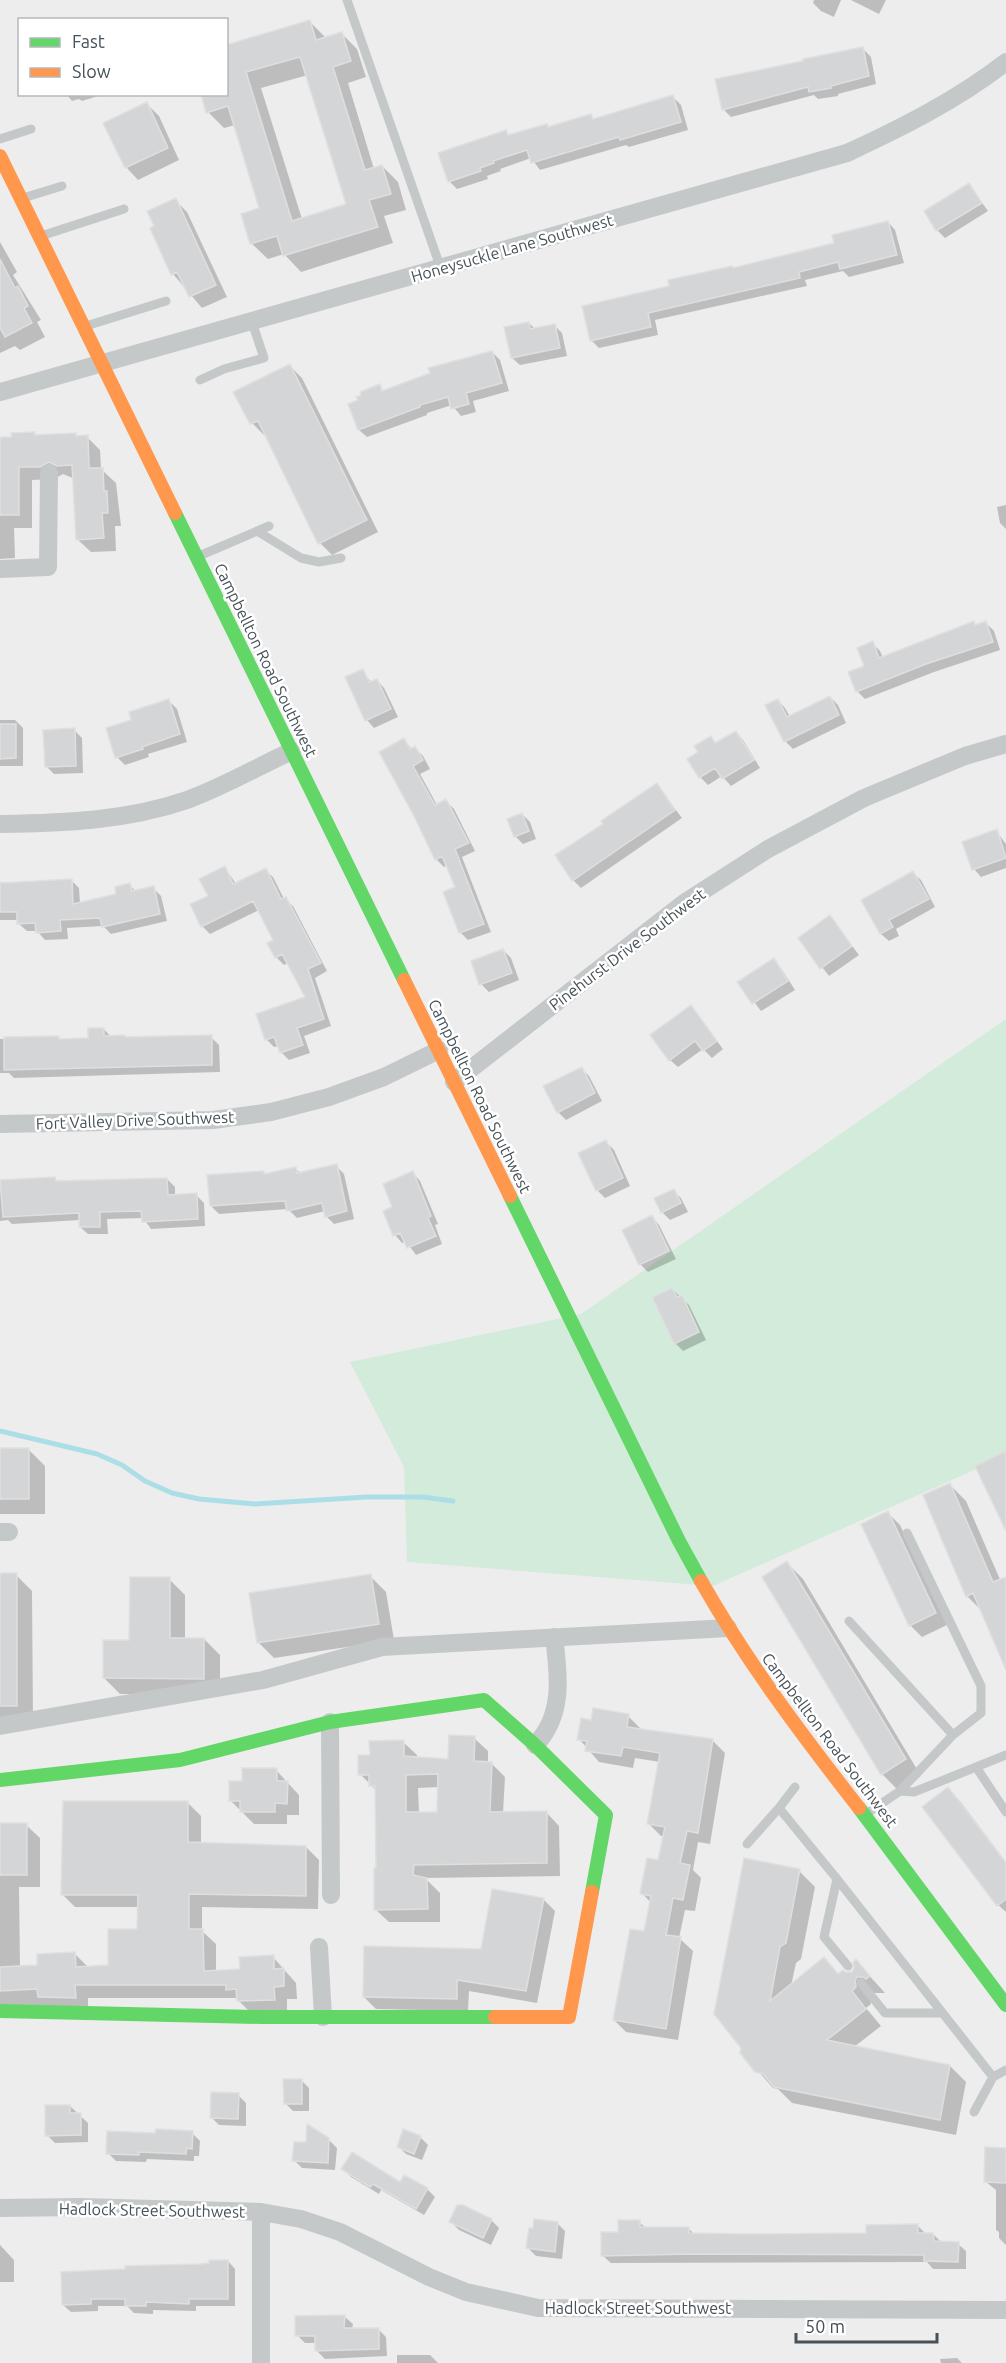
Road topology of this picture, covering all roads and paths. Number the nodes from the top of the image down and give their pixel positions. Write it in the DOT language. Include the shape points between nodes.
graph roads {
  1 [pos="347,0"];
  2 [pos="1006,62"];
  3 [pos="31,129"];
  4 [pos="0,139"];
  5 [pos="0,156"];
  6 [pos="62,186"];
  7 [pos="21,199"];
  8 [pos="124,209"];
  9 [pos="39,236"];
  10 [pos="441,269"];
  11 [pos="166,301"];
  12 [pos="252,322"];
  13 [pos="84,327"];
  14 [pos="102,365"];
  15 [pos="200,380"];
  16 [pos="0,392"];
  17 [pos="49,473"];
  18 [pos="269,526"];
  19 [pos="257,531"];
  20 [pos="197,557"];
  21 [pos="341,558"];
  22 [pos="0,569"];
  23 [pos="1006,744"];
  24 [pos="292,751"];
  25 [pos="0,824"];
  26 [pos="438,1050"];
  27 [pos="454,1082"];
  28 [pos="0,1124"];
  29 [pos="907,1533"];
  30 [pos="849,1621"];
  31 [pos="728,1628"];
  32 [pos="555,1637"];
  33 [pos="330,1722"];
  34 [pos="0,1726"];
  35 [pos="952,1735"];
  36 [pos="536,1745"];
  37 [pos="1006,1755"];
  38 [pos="976,1767"];
  39 [pos="0,1780"];
  40 [pos="795,1787"];
  41 [pos="900,1791"];
  42 [pos="778,1808"];
  43 [pos="1006,1812"];
  44 [pos="864,1815"];
  45 [pos="747,1844"];
  46 [pos="837,1879"];
  47 [pos="331,1895"];
  48 [pos="319,1947"];
  49 [pos="848,1966"];
  50 [pos="861,1983"];
  51 [pos="1006,2005"];
  52 [pos="0,2010"];
  53 [pos="942,2013"];
  54 [pos="324,2017"];
  55 [pos="1006,2070"];
  56 [pos="993,2077"];
  57 [pos="974,2112"];
  58 [pos="0,2208"];
  59 [pos="261,2212"];
  60 [pos="1006,2310"];
  61 [pos="261,2363"];
  1 -- 10 [label="lane"];
  2 -- 10 [label="street, Honeysuckle Lane Southwest" via="916,121 847,153"];
  3 -- 4 [label="lane"];
  5 -- 7 [label="main road, Campbellton Road Southwest"];
  6 -- 7 [label="lane"];
  7 -- 9 [label="main road, Campbellton Road Southwest"];
  8 -- 9 [label="lane"];
  9 -- 13 [label="main road, Campbellton Road Southwest"];
  10 -- 12 [label="street, Honeysuckle Lane Southwest"];
  11 -- 13 [label="lane"];
  12 -- 14 [label="street, Honeysuckle Lane Southwest"];
  12 -- 15 [label="lane" via="264,358"];
  13 -- 14 [label="main road, Campbellton Road Southwest"];
  14 -- 16 [label="street, Honeysuckle Lane Southwest"];
  14 -- 20 [label="main road, Campbellton Road Southwest"];
  17 -- 22 [label="street" via="48,567"];
  18 -- 19 [label="lane"];
  19 -- 20 [label="lane"];
  19 -- 21 [label="lane" via="301,558 319,562"];
  20 -- 24 [label="main road, Campbellton Road Southwest"];
  23 -- 27 [label="street, Pinehurst Drive Southwest" via="965,756 864,798 768,849 684,903"];
  24 -- 25 [label="street" via="189,799 148,811 107,819"];
  24 -- 26 [label="main road, Campbellton Road Southwest"];
  26 -- 27 [label="main road, Campbellton Road Southwest"];
  26 -- 28 [label="street, Fort Valley Drive Southwest" via="384,1077 271,1112 213,1120"];
  27 -- 31 [label="main road, Campbellton Road Southwest" via="679,1541"];
  29 -- 35 [label="lane" via="981,1686 981,1713"];
  30 -- 35 [label="lane"];
  31 -- 32 [label="street"];
  31 -- 44 [label="main road, Campbellton Road Southwest" via="784,1711"];
  32 -- 34 [label="street" via="382,1647 263,1680"];
  32 -- 36 [label="street" via="556,1712 545,1736"];
  33 -- 36 [label="main road" via="484,1700"];
  33 -- 39 [label="main road" via="180,1760"];
  33 -- 47 [label="street"];
  35 -- 41 [label="lane"];
  36 -- 54 [label="main road" via="606,1815 569,2018"];
  37 -- 38 [label="lane"];
  38 -- 41 [label="lane" via="914,1792"];
  38 -- 43 [label="lane"];
  40 -- 42 [label="lane"];
  41 -- 44 [label="lane"];
  42 -- 45 [label="lane"];
  42 -- 46 [label="lane"];
  44 -- 51 [label="main road, Campbellton Road Southwest"];
  46 -- 49 [label="lane" via="824,1937"];
  46 -- 53 [label="lane"];
  48 -- 54 [label="street"];
  50 -- 53 [label="lane" via="885,2013"];
  52 -- 54 [label="main road"];
  53 -- 56 [label="lane"];
  55 -- 56 [label="lane"];
  56 -- 57 [label="lane"];
  58 -- 59 [label="street, Hadlock Street Southwest"];
  59 -- 60 [label="street, Hadlock Street Southwest" via="301,2219 340,2232 466,2292 537,2308"];
  59 -- 61 [label="street"];
}
